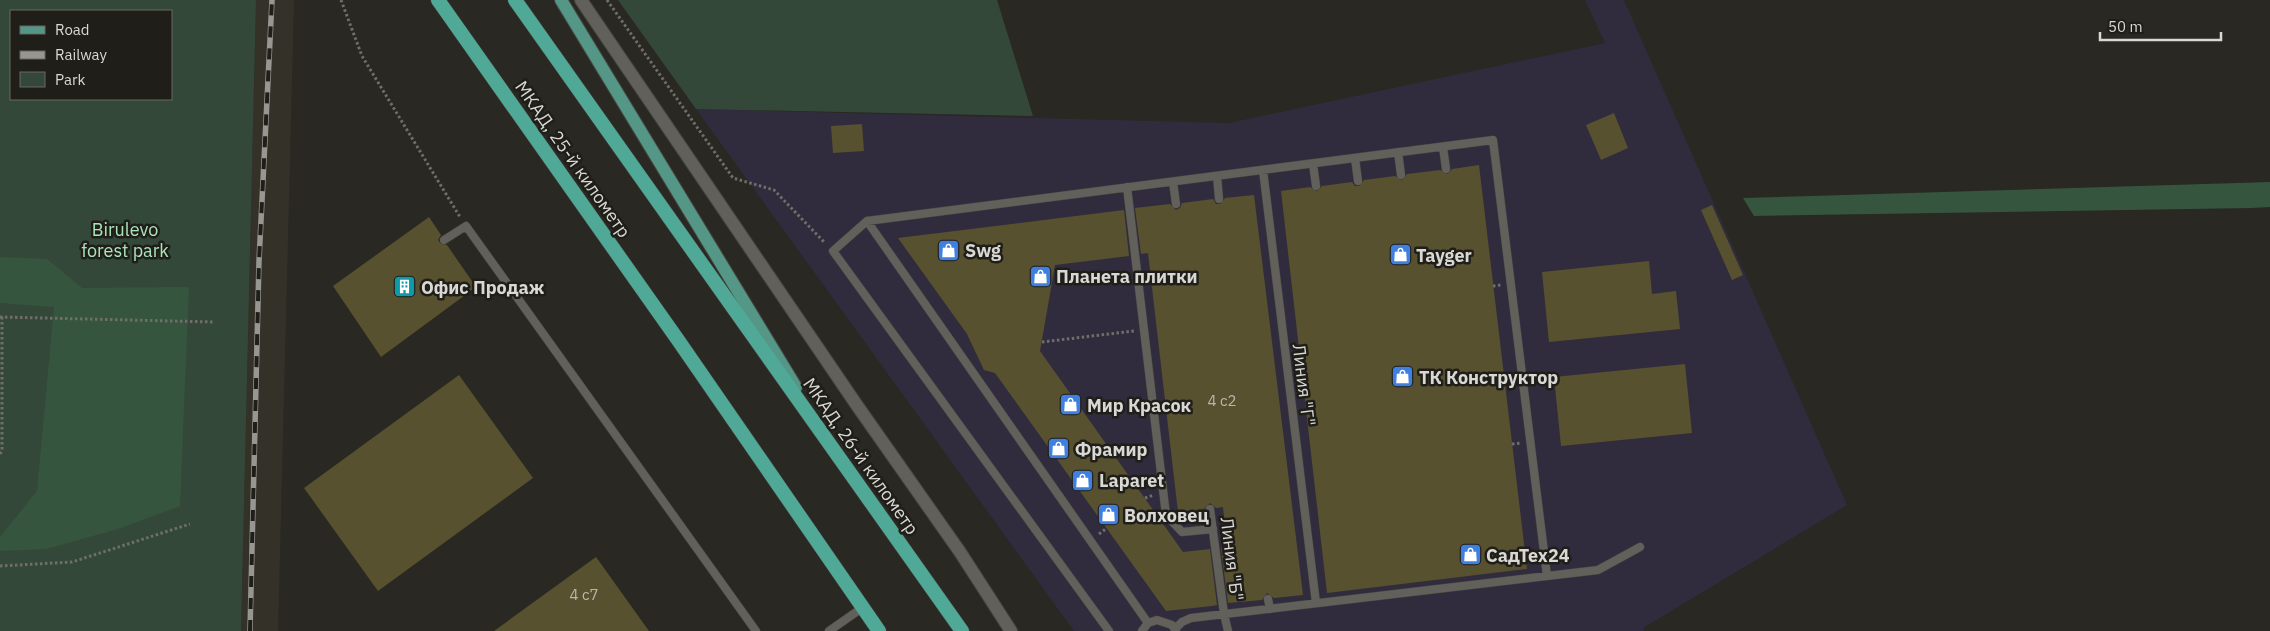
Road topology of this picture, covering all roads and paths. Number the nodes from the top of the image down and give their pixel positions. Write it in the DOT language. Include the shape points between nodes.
graph roads {
  1 [pos="341,0"];
  2 [pos="438,0"];
  3 [pos="514,0"];
  4 [pos="561,0"];
  5 [pos="582,0"];
  6 [pos="607,0"];
  7 [pos="1444,147"];
  8 [pos="1398,152"];
  9 [pos="1355,158"];
  10 [pos="1313,164"];
  11 [pos="1446,169"];
  12 [pos="1263,170"];
  13 [pos="1401,175"];
  14 [pos="1217,176"];
  15 [pos="1358,181"];
  16 [pos="1173,182"];
  17 [pos="1316,186"];
  18 [pos="1127,187"];
  19 [pos="1219,198"];
  20 [pos="1176,204"];
  21 [pos="867,221"];
  22 [pos="466,226"];
  23 [pos="444,240"];
  24 [pos="833,251"];
  25 [pos="1,317"];
  26 [pos="215,322"];
  27 [pos="1143,330"];
  28 [pos="1042,342"];
  29 [pos="0,454"];
  30 [pos="840,460"];
  31 [pos="1210,509"];
  32 [pos="190,524"];
  33 [pos="1213,529"];
  34 [pos="1640,547"];
  35 [pos="0,566"];
  36 [pos="1496,573"];
  37 [pos="1547,576"];
  38 [pos="1449,578"];
  39 [pos="1497,582"];
  40 [pos="1405,583"];
  41 [pos="1450,587"];
  42 [pos="1363,588"];
  43 [pos="1406,593"];
  44 [pos="1364,598"];
  45 [pos="1268,599"];
  46 [pos="1316,604"];
  47 [pos="862,608"];
  48 [pos="1270,609"];
  49 [pos="1224,614"];
  50 [pos="1148,623"];
  51 [pos="1176,630"];
  52 [pos="756,631"];
  53 [pos="829,631"];
  54 [pos="879,631"];
  55 [pos="962,631"];
  56 [pos="1011,631"];
  57 [pos="1109,631"];
  58 [pos="1142,631"];
  59 [pos="1228,631"];
  1 -- 22 [label="path" via="362,56"];
  2 -- 47 [label="highway, МКАД, 25-й километр"];
  3 -- 30 [label="highway, МКАД, 26-й километр"];
  4 -- 30 [label="main road"];
  5 -- 56 [label="street"];
  6 -- 24 [label="path" via="732,178 774,190"];
  7 -- 8 [label="lane"];
  7 -- 11 [label="lane"];
  7 -- 37 [label="lane" via="1493,140"];
  8 -- 9 [label="lane"];
  8 -- 13 [label="lane"];
  9 -- 10 [label="lane"];
  9 -- 15 [label="lane"];
  10 -- 12 [label="lane"];
  10 -- 17 [label="lane"];
  12 -- 14 [label="lane"];
  12 -- 46 [label="lane, Линия \"Г\""];
  14 -- 16 [label="lane"];
  14 -- 19 [label="lane"];
  16 -- 18 [label="lane"];
  16 -- 20 [label="lane"];
  18 -- 21 [label="lane"];
  18 -- 27 [label="lane"];
  21 -- 24 [label="lane"];
  21 -- 50 [label="lane"];
  22 -- 23 [label="lane"];
  22 -- 52 [label="lane"];
  24 -- 57 [label="lane"];
  25 -- 26 [label="path"];
  25 -- 29 [label="path"];
  27 -- 28 [label="path"];
  27 -- 33 [label="lane" via="1166,515 1182,532"];
  30 -- 55 [label="highway, МКАД, 26-й километр"];
  31 -- 33 [label="lane, Линия \"Б\""];
  32 -- 35 [label="path" via="72,562"];
  33 -- 49 [label="lane, Линия \"Б\""];
  34 -- 37 [label="lane" via="1598,570"];
  36 -- 39 [label="lane"];
  37 -- 39 [label="lane"];
  38 -- 41 [label="lane"];
  39 -- 41 [label="lane"];
  40 -- 43 [label="lane"];
  41 -- 43 [label="lane"];
  42 -- 44 [label="lane"];
  43 -- 44 [label="lane"];
  44 -- 46 [label="lane"];
  45 -- 48 [label="lane"];
  46 -- 48 [label="lane"];
  47 -- 53 [label="lane"];
  47 -- 54 [label="highway"];
  48 -- 49 [label="lane"];
  49 -- 51 [label="lane" via="1191,618"];
  49 -- 59 [label="lane, Линия \"Б\""];
  50 -- 51 [label="lane" via="1164,620"];
  50 -- 58 [label="lane"];
}
